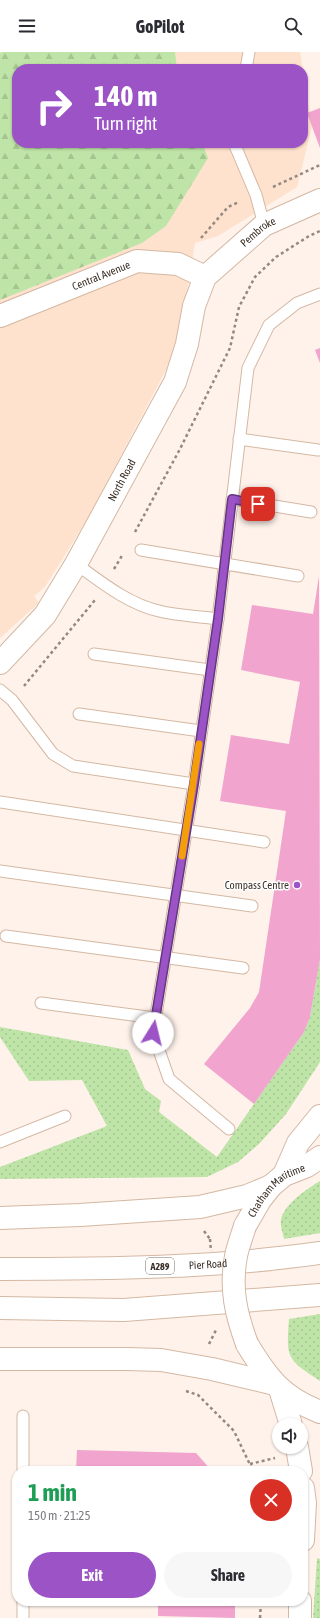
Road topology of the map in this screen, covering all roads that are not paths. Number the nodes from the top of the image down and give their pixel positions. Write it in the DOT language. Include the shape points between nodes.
graph roads {
  1 [pos="249,52"];
  2 [pos="247,64"];
  3 [pos="236,148"];
  4 [pos="320,200"];
  5 [pos="264,225"];
  6 [pos="205,277"];
  7 [pos="320,294"];
  8 [pos="0,316"];
  9 [pos="239,439"];
  10 [pos="318,450"];
  11 [pos="232,499"];
  12 [pos="311,512"];
  13 [pos="141,550"];
  14 [pos="76,564"];
  15 [pos="224,564"];
  16 [pos="298,576"];
  17 [pos="218,619"];
  18 [pos="94,654"];
  19 [pos="0,663"];
  20 [pos="210,670"];
  21 [pos="0,690"];
  22 [pos="79,714"];
  23 [pos="201,731"];
  24 [pos="194,784"];
  25 [pos="0,802"];
  26 [pos="186,830"];
  27 [pos="264,842"];
  28 [pos="0,871"];
  29 [pos="175,895"];
  30 [pos="252,906"];
  31 [pos="6,936"];
  32 [pos="166,958"];
  33 [pos="243,968"];
  34 [pos="41,1003"];
  35 [pos="155,1018"];
  36 [pos="65,1116"];
  37 [pos="320,1116"];
  38 [pos="229,1129"];
  39 [pos="0,1142"];
  40 [pos="320,1157"];
  41 [pos="278,1181"];
  42 [pos="0,1218"];
  43 [pos="320,1253"];
  44 [pos="0,1269"];
  45 [pos="320,1294"];
  46 [pos="0,1308"];
  47 [pos="0,1359"];
  48 [pos="278,1387"];
  49 [pos="320,1412"];
  50 [pos="24,1416"];
  51 [pos="289,1418"];
  52 [pos="298,1454"];
  53 [pos="23,1466"];
  54 [pos="300,1466"];
  55 [pos="23,1606"];
  56 [pos="300,1606"];
  57 [pos="23,1618"];
  58 [pos="300,1618"];
  1 -- 2 [label="lane"];
  3 -- 5 [label="lane" via="256,194"];
  4 -- 5 [label="street, Pembroke"];
  5 -- 6 [label="street, Pembroke"];
  6 -- 8 [label="street, Central Avenue" via="178,264 137,261"];
  6 -- 14 [label="street, North Road" via="194,306 187,344 175,382"];
  7 -- 9 [label="lane" via="296,303 269,326 248,368"];
  9 -- 10 [label="lane"];
  9 -- 11 [label="lane"];
  11 -- 12 [label="lane"];
  11 -- 15 [label="lane"];
  13 -- 15 [label="lane"];
  14 -- 17 [label="lane" via="137,603 159,611"];
  14 -- 19 [label="street, North Road" via="45,615"];
  15 -- 16 [label="lane"];
  15 -- 17 [label="lane"];
  17 -- 20 [label="lane"];
  18 -- 20 [label="lane"];
  20 -- 23 [label="lane"];
  21 -- 24 [label="lane" via="12,700 53,754 73,766"];
  22 -- 23 [label="lane"];
  23 -- 24 [label="lane"];
  24 -- 26 [label="lane"];
  25 -- 26 [label="lane"];
  26 -- 27 [label="lane"];
  26 -- 29 [label="lane"];
  28 -- 29 [label="lane"];
  29 -- 30 [label="lane"];
  29 -- 32 [label="lane"];
  31 -- 32 [label="lane"];
  32 -- 33 [label="lane"];
  32 -- 35 [label="lane"];
  34 -- 35 [label="lane"];
  35 -- 38 [label="lane" via="153,1033 170,1079"];
  36 -- 39 [label="lane"];
  37 -- 41 [label="street" via="298,1143"];
  40 -- 41 [label="street, Chatham Maritime"];
  41 -- 42 [label="street" via="230,1201 200,1207"];
  41 -- 48 [label="street, Chatham Maritime, bridge" via="260,1200 245,1226 236,1255 233,1285 237,1316 247,1344 263,1370"];
  43 -- 44 [label="street, Pier Road / A289" via="289,1258 204,1264"];
  45 -- 46 [label="street" via="124,1310"];
  47 -- 48 [label="street" via="161,1360 212,1369"];
  48 -- 49 [label="street, Chatham Maritime" via="304,1406"];
  48 -- 51 [label="street"];
  50 -- 53 [label="lane"];
  52 -- 54 [label="street"];
  55 -- 57 [label="lane"];
  56 -- 58 [label="street"];
}
